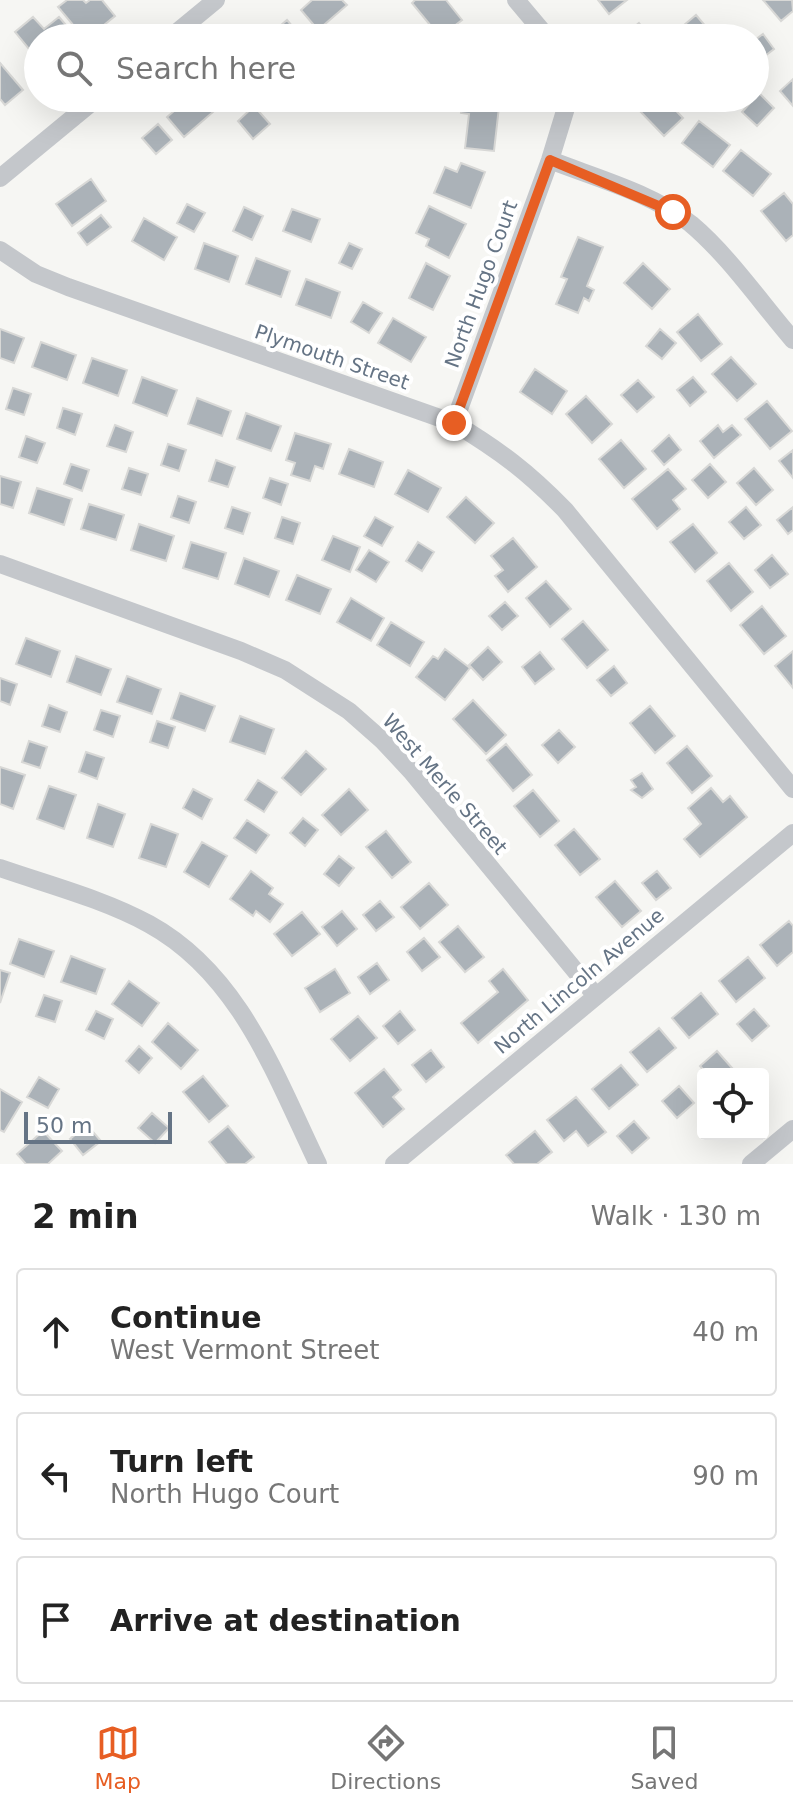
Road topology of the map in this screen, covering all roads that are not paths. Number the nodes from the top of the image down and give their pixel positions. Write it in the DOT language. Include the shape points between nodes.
graph roads {
  1 [pos="216,0"];
  2 [pos="516,0"];
  3 [pos="187,24"];
  4 [pos="536,24"];
  5 [pos="80,112"];
  6 [pos="565,112"];
  7 [pos="550,160"];
  8 [pos="0,178"];
  9 [pos="0,250"];
  10 [pos="793,340"];
  11 [pos="454,423"];
  12 [pos="0,564"];
  13 [pos="793,789"];
  14 [pos="793,833"];
  15 [pos="0,868"];
  16 [pos="596,996"];
  17 [pos="793,1129"];
  18 [pos="318,1164"];
  19 [pos="394,1164"];
  20 [pos="751,1164"];
  1 -- 3 [label="street"];
  2 -- 4 [label="street"];
  5 -- 8 [label="street"];
  6 -- 7 [label="street, North Hugo Court"];
  7 -- 10 [label="street" via="662,206 691,225"];
  7 -- 11 [label="street, North Hugo Court"];
  9 -- 11 [label="street, Plymouth Street" via="68,287"];
  11 -- 13 [label="street, Plymouth Street" via="515,462 565,510"];
  12 -- 16 [label="street, West Merle Street" via="241,651 328,696 411,771"];
  14 -- 16 [label="street, North Lincoln Avenue"];
  15 -- 18 [label="street" via="145,922 199,960 241,1010"];
  16 -- 19 [label="street, North Lincoln Avenue"];
  17 -- 20 [label="street"];
}
